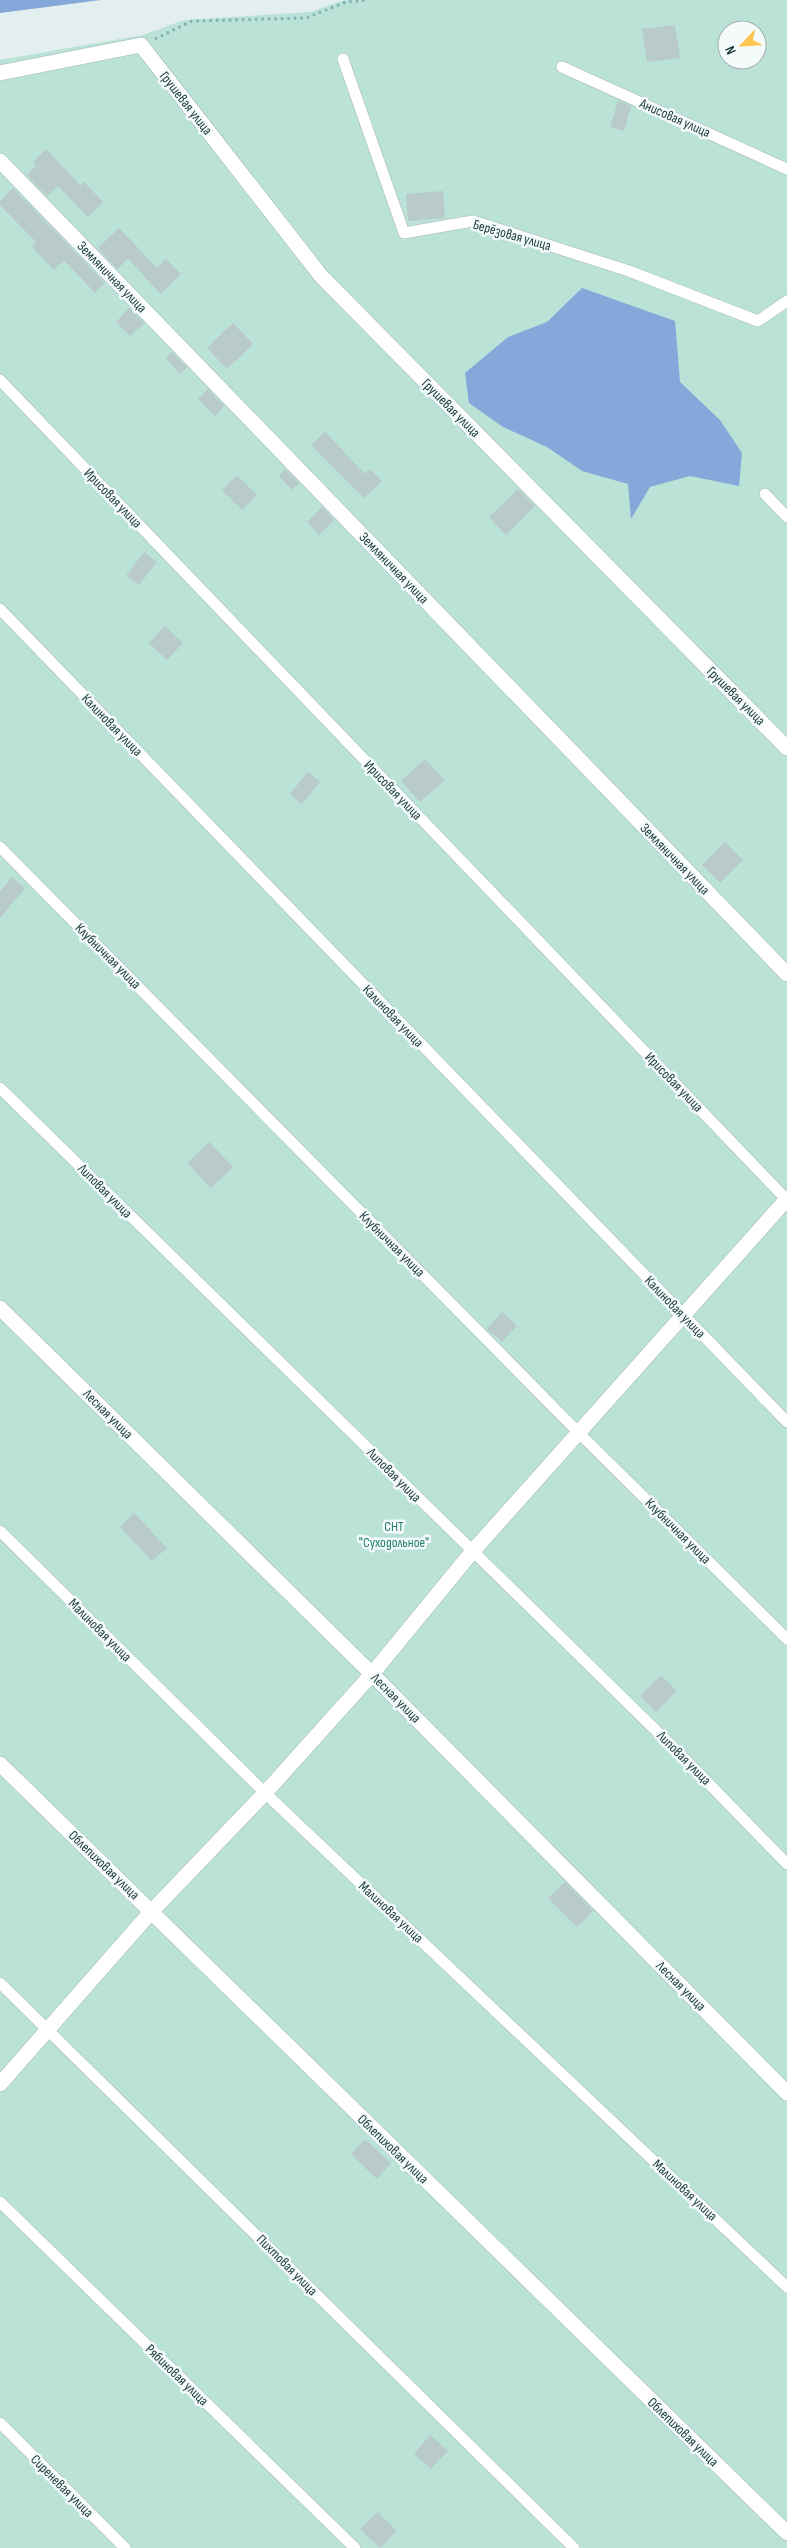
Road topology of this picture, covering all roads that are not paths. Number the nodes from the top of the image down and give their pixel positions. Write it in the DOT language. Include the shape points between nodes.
graph roads {
  1 [pos="343,59"];
  2 [pos="562,67"];
  3 [pos="0,73"];
  4 [pos="0,161"];
  5 [pos="787,169"];
  6 [pos="787,301"];
  7 [pos="0,380"];
  8 [pos="765,494"];
  9 [pos="787,517"];
  10 [pos="0,609"];
  11 [pos="787,748"];
  12 [pos="0,847"];
  13 [pos="787,974"];
  14 [pos="0,1088"];
  15 [pos="787,1199"];
  16 [pos="0,1308"];
  17 [pos="684,1317"];
  18 [pos="787,1422"];
  19 [pos="578,1432"];
  20 [pos="0,1531"];
  21 [pos="472,1552"];
  22 [pos="787,1639"];
  23 [pos="372,1674"];
  24 [pos="0,1764"];
  25 [pos="265,1793"];
  26 [pos="787,1864"];
  27 [pos="151,1912"];
  28 [pos="0,1982"];
  29 [pos="47,2029"];
  30 [pos="0,2084"];
  31 [pos="787,2093"];
  32 [pos="0,2202"];
  33 [pos="787,2287"];
  34 [pos="0,2423"];
  35 [pos="787,2533"];
  36 [pos="125,2548"];
  37 [pos="355,2548"];
  38 [pos="574,2548"];
  1 -- 6 [label="lane, Берёзовая улица" via="404,233 473,221 629,271 758,321"];
  2 -- 5 [label="lane, Анисовая улица"];
  3 -- 11 [label="street, Грушевая улица" via="141,45 321,276"];
  4 -- 13 [label="street, Земляничная улица"];
  7 -- 15 [label="lane, Ирисовая улица"];
  8 -- 9 [label="lane"];
  10 -- 17 [label="lane, Калиновая улица"];
  12 -- 19 [label="lane, Клубничная улица"];
  14 -- 21 [label="lane, Липовая улица"];
  15 -- 17 [label="street"];
  16 -- 23 [label="street, Лесная улица"];
  17 -- 18 [label="lane, Калиновая улица"];
  17 -- 19 [label="street"];
  19 -- 21 [label="street"];
  19 -- 22 [label="lane, Клубничная улица"];
  20 -- 25 [label="lane, Малиновая улица"];
  21 -- 23 [label="street"];
  21 -- 26 [label="lane, Липовая улица" via="682,1756"];
  23 -- 25 [label="street"];
  23 -- 31 [label="street, Лесная улица"];
  24 -- 27 [label="street, Облепиховая улица"];
  25 -- 27 [label="street"];
  25 -- 33 [label="lane, Малиновая улица"];
  27 -- 29 [label="street"];
  27 -- 35 [label="street, Облепиховая улица"];
  28 -- 29 [label="lane, Пихтовая улица"];
  29 -- 30 [label="street"];
  29 -- 38 [label="lane, Пихтовая улица"];
  32 -- 37 [label="lane, Рябиновая улица"];
  34 -- 36 [label="lane, Сиреневая улица"];
}
